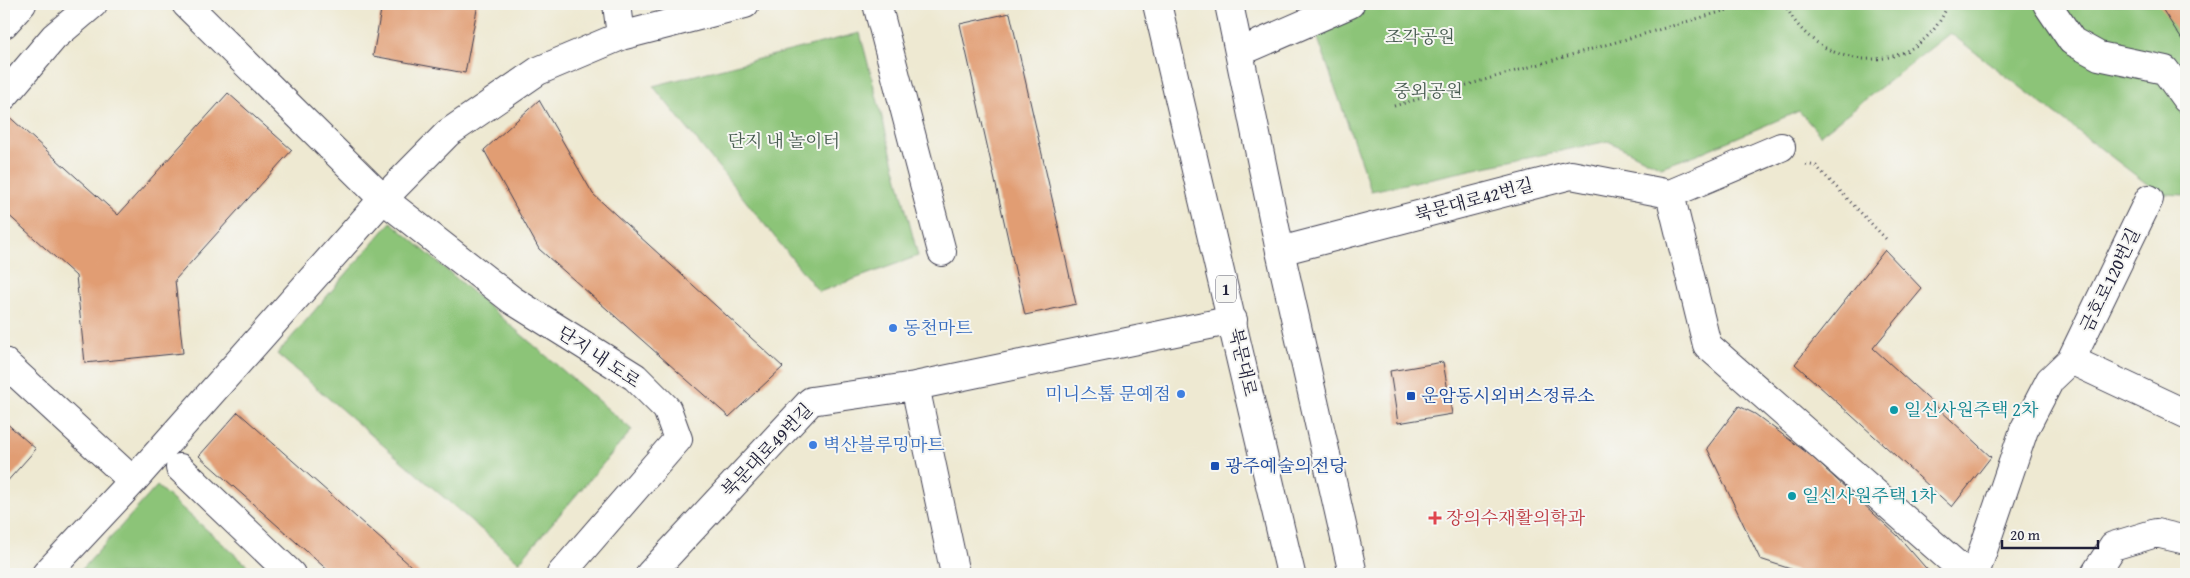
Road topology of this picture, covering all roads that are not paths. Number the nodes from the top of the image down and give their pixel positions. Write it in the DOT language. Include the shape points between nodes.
graph roads {
  1 [pos="22,4"];
  2 [pos="93,4"];
  3 [pos="186,4"];
  4 [pos="617,4"];
  5 [pos="745,4"];
  6 [pos="877,4"];
  7 [pos="1157,4"];
  8 [pos="1229,4"];
  9 [pos="1350,4"];
  10 [pos="2047,4"];
  11 [pos="4,24"];
  12 [pos="621,36"];
  13 [pos="1240,52"];
  14 [pos="4,96"];
  15 [pos="2186,99"];
  16 [pos="1781,148"];
  17 [pos="1670,194"];
  18 [pos="383,199"];
  19 [pos="2149,200"];
  20 [pos="1280,251"];
  21 [pos="942,252"];
  22 [pos="1233,320"];
  23 [pos="2071,360"];
  24 [pos="4,362"];
  25 [pos="915,386"];
  26 [pos="2186,414"];
  27 [pos="180,468"];
  28 [pos="133,481"];
  29 [pos="2186,540"];
  30 [pos="46,574"];
  31 [pos="291,574"];
  32 [pos="561,574"];
  33 [pos="650,574"];
  34 [pos="955,574"];
  35 [pos="1291,574"];
  36 [pos="1353,574"];
  37 [pos="1967,574"];
  38 [pos="1975,574"];
  39 [pos="2095,574"];
  1 -- 11 [label="street"];
  2 -- 14 [label="street" via="54,37"];
  3 -- 18 [label="street"];
  4 -- 12 [label="street"];
  5 -- 12 [label="street"];
  6 -- 21 [label="street"];
  7 -- 22 [label="street, 북문대로 / 1"];
  8 -- 13 [label="street"];
  9 -- 13 [label="street"];
  10 -- 15 [label="street" via="2072,41 2099,56 2165,70"];
  12 -- 18 [label="street" via="538,71 513,88 448,133"];
  13 -- 20 [label="street"];
  16 -- 17 [label="street"];
  17 -- 20 [label="street, 북문대로42번길" via="1571,174"];
  17 -- 37 [label="street" via="1707,345"];
  18 -- 28 [label="street"];
  18 -- 32 [label="street, 단지 내 도로" via="512,300 635,377 667,409 678,439"];
  19 -- 23 [label="street, 금호로120번길"];
  20 -- 36 [label="street"];
  22 -- 25 [label="street, 북문대로49번길"];
  22 -- 35 [label="street, 북문대로 / 1"];
  23 -- 26 [label="street"];
  23 -- 38 [label="street, 금호로120번길" via="2050,380 2024,430"];
  24 -- 28 [label="street"];
  25 -- 33 [label="street, 북문대로49번길" via="810,401"];
  25 -- 34 [label="street"];
  27 -- 31 [label="street"];
  28 -- 30 [label="street"];
  29 -- 39 [label="street" via="2156,533 2113,546"];
}
